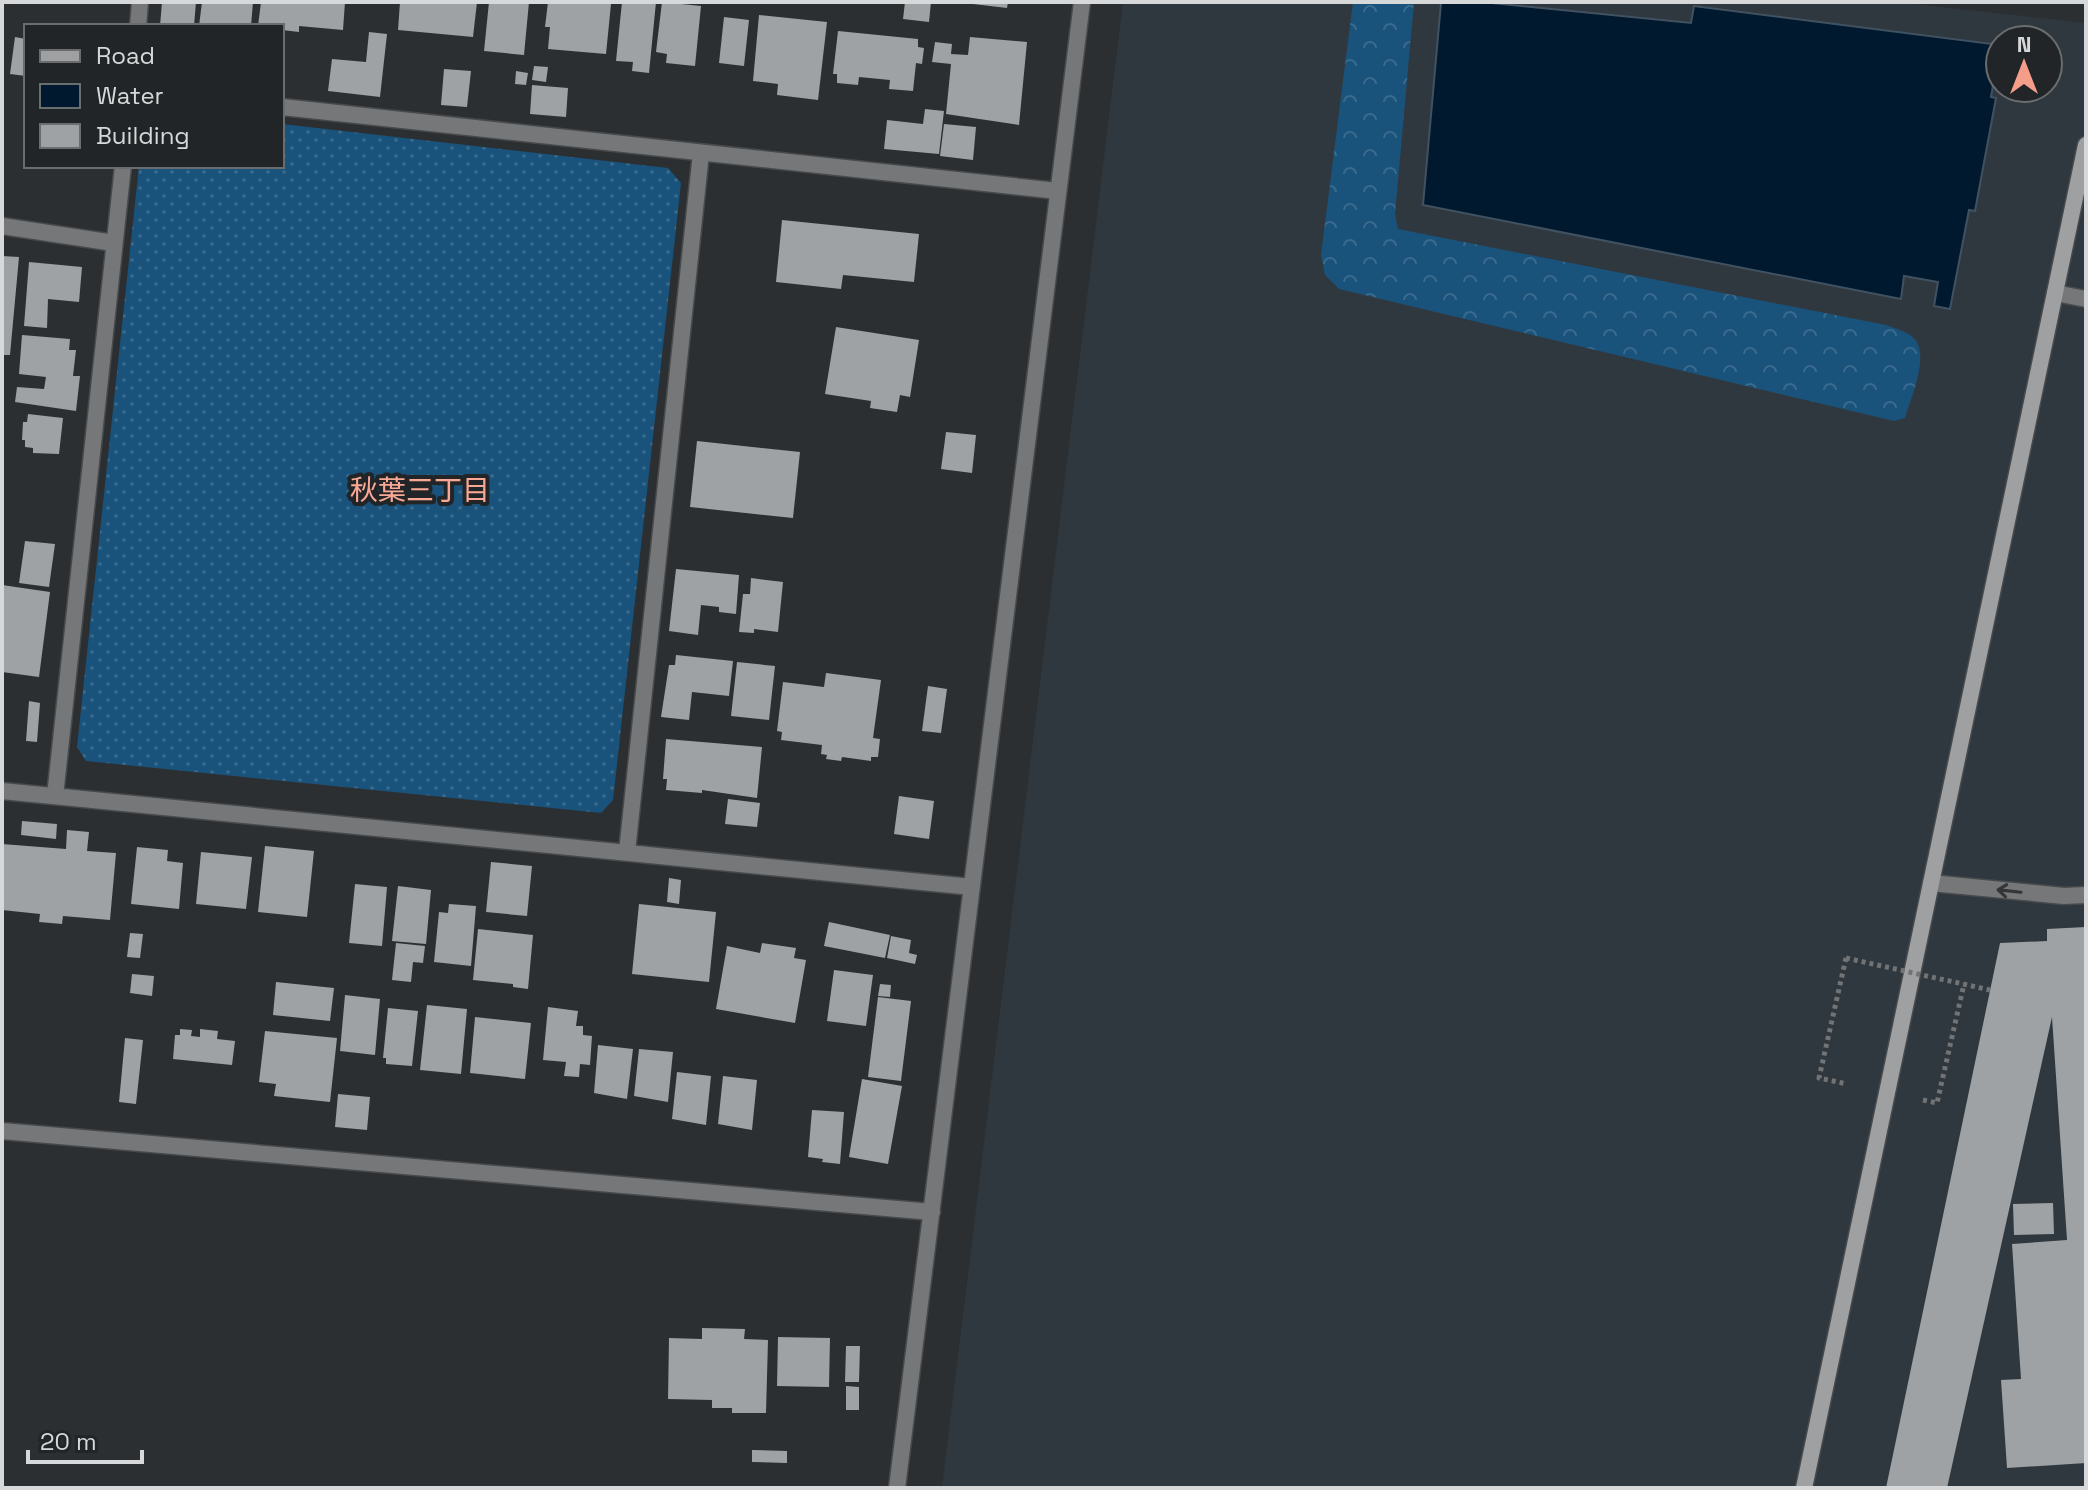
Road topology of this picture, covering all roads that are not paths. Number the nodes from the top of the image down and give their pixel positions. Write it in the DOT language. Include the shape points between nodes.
graph roads {
  1 [pos="140,2"];
  2 [pos="1082,2"];
  3 [pos="138,24"];
  4 [pos="284,107"];
  5 [pos="2086,145"];
  6 [pos="701,153"];
  7 [pos="123,168"];
  8 [pos="1058,191"];
  9 [pos="2,226"];
  10 [pos="114,243"];
  11 [pos="2055,293"];
  12 [pos="2086,299"];
  13 [pos="2,791"];
  14 [pos="55,796"];
  15 [pos="627,852"];
  16 [pos="1931,883"];
  17 [pos="972,887"];
  18 [pos="2086,895"];
  19 [pos="2,1131"];
  20 [pos="932,1212"];
  21 [pos="897,1488"];
  22 [pos="1804,1488"];
  1 -- 3 [label="street"];
  2 -- 8 [label="street"];
  4 -- 6 [label="street"];
  5 -- 11 [label="street"];
  6 -- 8 [label="street"];
  6 -- 15 [label="street"];
  7 -- 10 [label="street"];
  8 -- 17 [label="street"];
  9 -- 10 [label="street"];
  10 -- 14 [label="street"];
  11 -- 12 [label="street"];
  11 -- 16 [label="street"];
  13 -- 14 [label="street"];
  14 -- 15 [label="street"];
  15 -- 17 [label="street"];
  18 -- 16 [label="street, one-way"];
  16 -- 22 [label="street"];
  17 -- 20 [label="street"];
  19 -- 20 [label="street"];
  20 -- 21 [label="street"];
}
